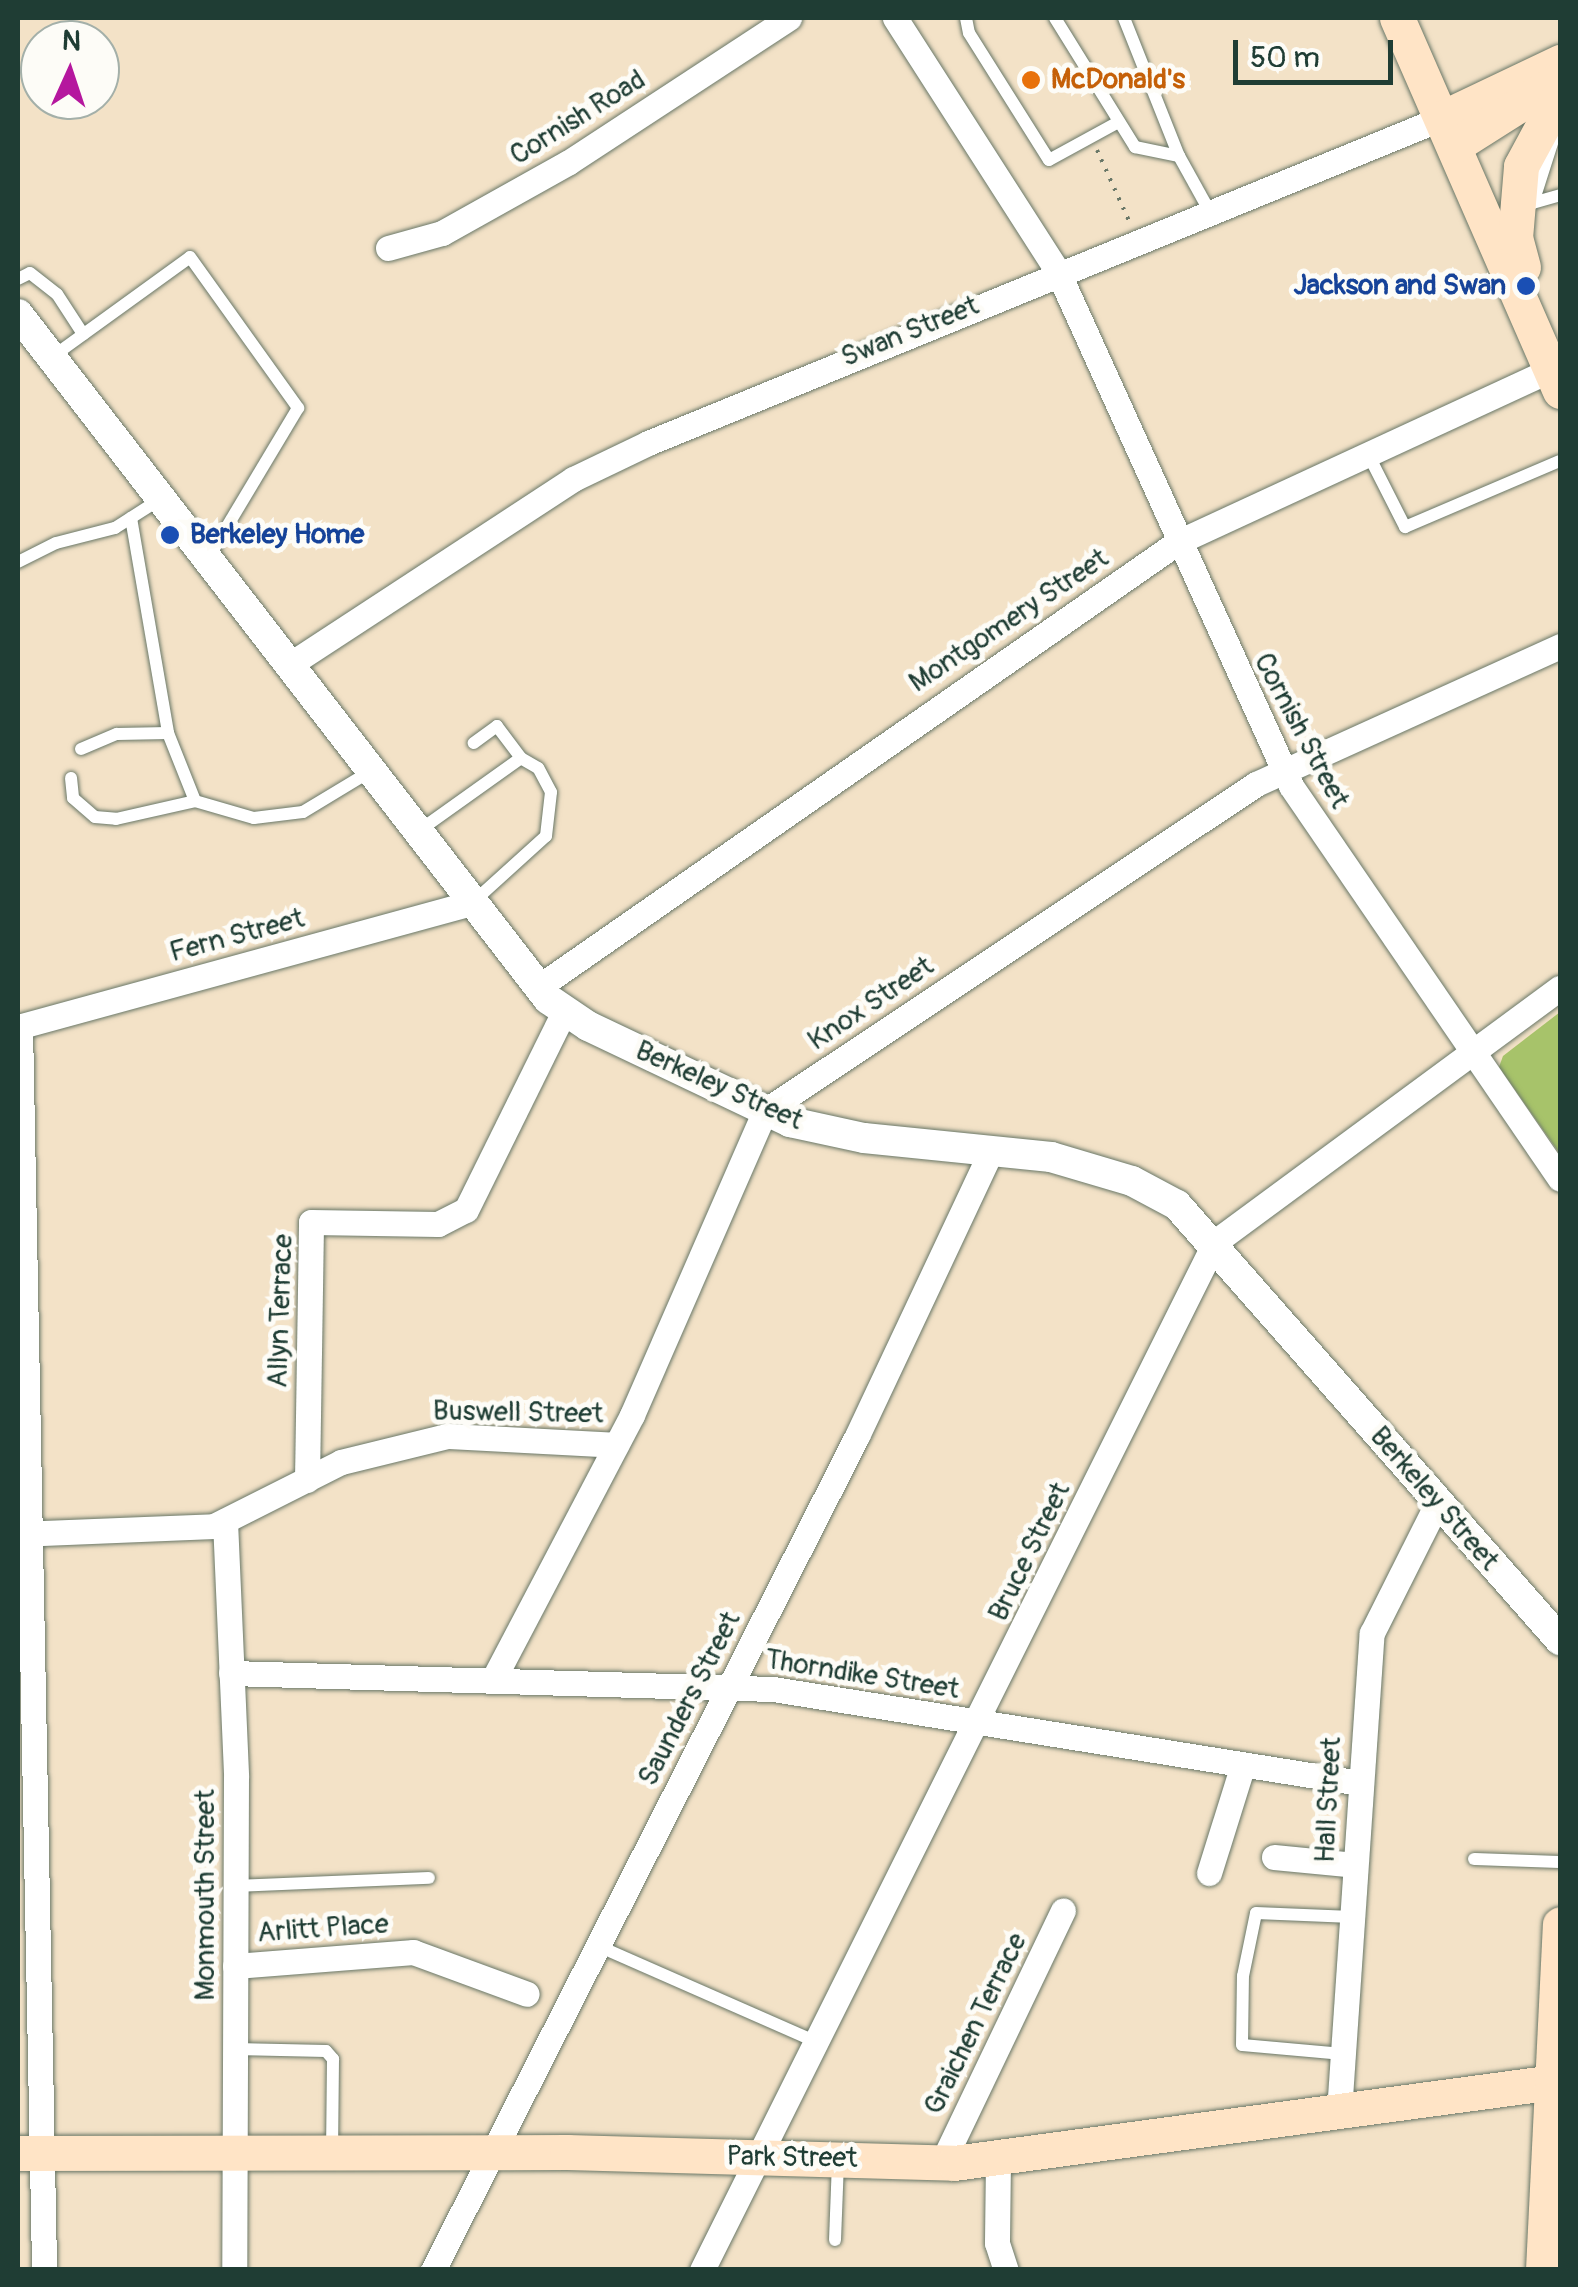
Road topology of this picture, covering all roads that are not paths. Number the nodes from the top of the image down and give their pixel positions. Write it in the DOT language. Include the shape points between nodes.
graph roads {
  1 [pos="789,18"];
  2 [pos="894,18"];
  3 [pos="966,18"];
  4 [pos="1056,18"];
  5 [pos="1124,18"];
  6 [pos="1397,18"];
  7 [pos="1560,62"];
  8 [pos="1560,78"];
  9 [pos="1560,94"];
  10 [pos="1116,124"];
  11 [pos="1560,126"];
  12 [pos="1448,132"];
  13 [pos="1179,156"];
  14 [pos="1560,195"];
  15 [pos="1525,205"];
  16 [pos="1210,212"];
  17 [pos="388,248"];
  18 [pos="1058,272"];
  19 [pos="18,279"];
  20 [pos="18,314"];
  21 [pos="84,334"];
  22 [pos="52,357"];
  23 [pos="1557,380"];
  24 [pos="1368,454"];
  25 [pos="1560,460"];
  26 [pos="164,497"];
  27 [pos="132,518"];
  28 [pos="1178,542"];
  29 [pos="210,556"];
  30 [pos="18,562"];
  31 [pos="1560,646"];
  32 [pos="292,663"];
  33 [pos="168,732"];
  34 [pos="474,742"];
  35 [pos="81,748"];
  36 [pos="521,758"];
  37 [pos="372,770"];
  38 [pos="1282,770"];
  39 [pos="71,778"];
  40 [pos="195,802"];
  41 [pos="418,831"];
  42 [pos="472,903"];
  43 [pos="537,988"];
  44 [pos="1560,988"];
  45 [pos="564,1012"];
  46 [pos="19,1027"];
  47 [pos="1472,1052"];
  48 [pos="765,1111"];
  49 [pos="991,1152"];
  50 [pos="1560,1180"];
  51 [pos="1214,1242"];
  52 [pos="616,1445"];
  53 [pos="307,1480"];
  54 [pos="1436,1506"];
  55 [pos="225,1521"];
  56 [pos="24,1534"];
  57 [pos="1560,1640"];
  58 [pos="232,1673"];
  59 [pos="494,1678"];
  60 [pos="730,1686"];
  61 [pos="978,1723"];
  62 [pos="1242,1768"];
  63 [pos="1360,1784"];
  64 [pos="1274,1857"];
  65 [pos="1474,1859"];
  66 [pos="1560,1862"];
  67 [pos="1355,1864"];
  68 [pos="1210,1873"];
  69 [pos="429,1878"];
  70 [pos="236,1886"];
  71 [pos="1063,1911"];
  72 [pos="1352,1917"];
  73 [pos="1560,1924"];
  74 [pos="598,1946"];
  75 [pos="236,1966"];
  76 [pos="527,1994"];
  77 [pos="817,2042"];
  78 [pos="235,2050"];
  79 [pos="1343,2054"];
  80 [pos="1557,2081"];
  81 [pos="1340,2112"];
  82 [pos="493,2152"];
  83 [pos="30,2153"];
  84 [pos="235,2153"];
  85 [pos="332,2153"];
  86 [pos="758,2158"];
  87 [pos="998,2159"];
  88 [pos="838,2160"];
  89 [pos="942,2162"];
  90 [pos="836,2240"];
  91 [pos="44,2270"];
  92 [pos="234,2270"];
  93 [pos="434,2270"];
  94 [pos="702,2270"];
  95 [pos="1006,2270"];
  96 [pos="1543,2270"];
  1 -- 17 [label="street, Cornish Road" via="569,162 442,233"];
  2 -- 18 [label="street, Cornish Street"];
  3 -- 10 [label="lane" via="1050,160"];
  4 -- 10 [label="lane"];
  5 -- 13 [label="lane"];
  6 -- 12 [label="main road"];
  7 -- 12 [label="main road, Swan Street"];
  8 -- 12 [label="main road, Swan Street"];
  9 -- 15 [label="main road" via="1521,166"];
  10 -- 13 [label="lane" via="1136,147"];
  11 -- 15 [label="lane"];
  12 -- 16 [label="street, Swan Street"];
  12 -- 23 [label="main road"];
  13 -- 16 [label="lane"];
  14 -- 15 [label="lane"];
  15 -- 23 [label="main road" via="1515,238"];
  16 -- 18 [label="street, Swan Street"];
  18 -- 28 [label="street, Cornish Street"];
  18 -- 32 [label="street, Swan Street" via="732,404 573,479"];
  19 -- 21 [label="lane" via="30,273 58,294"];
  20 -- 22 [label="street, Berkeley Street"];
  21 -- 22 [label="lane"];
  21 -- 29 [label="lane" via="190,257 292,392 295,420"];
  22 -- 26 [label="street, Berkeley Street"];
  23 -- 24 [label="street, Montgomery Street"];
  24 -- 25 [label="lane" via="1405,527"];
  24 -- 28 [label="street, Montgomery Street"];
  26 -- 27 [label="lane"];
  26 -- 29 [label="street, Berkeley Street"];
  27 -- 30 [label="lane"];
  27 -- 33 [label="lane"];
  28 -- 38 [label="street, Cornish Street"];
  28 -- 43 [label="street, Montgomery Street"];
  29 -- 32 [label="street, Berkeley Street"];
  31 -- 38 [label="street, Knox Street"];
  32 -- 37 [label="street, Berkeley Street"];
  33 -- 35 [label="lane" via="117,734"];
  33 -- 40 [label="lane"];
  34 -- 36 [label="lane" via="497,726"];
  36 -- 41 [label="lane"];
  36 -- 42 [label="lane" via="538,768 552,792 546,836"];
  37 -- 40 [label="lane" via="326,802 278,818"];
  37 -- 41 [label="street, Berkeley Street"];
  38 -- 47 [label="street, Cornish Street"];
  38 -- 48 [label="street, Knox Street"];
  39 -- 40 [label="lane" via="73,798 94,817 116,819"];
  41 -- 42 [label="street, Berkeley Street"];
  42 -- 43 [label="street, Berkeley Street"];
  42 -- 46 [label="street, Fern Street"];
  43 -- 45 [label="street, Berkeley Street"];
  44 -- 47 [label="street, Bruce Street"];
  45 -- 48 [label="street, Berkeley Street"];
  45 -- 53 [label="street, Allyn Terrace" via="466,1210 438,1224 310,1222"];
  46 -- 56 [label="street"];
  47 -- 50 [label="street, Cornish Street"];
  47 -- 51 [label="street, Bruce Street"];
  48 -- 49 [label="street, Berkeley Street" via="839,1134"];
  48 -- 52 [label="street"];
  49 -- 51 [label="street, Berkeley Street" via="1050,1158 1132,1181 1177,1205"];
  49 -- 60 [label="street, Saunders Street"];
  51 -- 54 [label="street, Berkeley Street"];
  51 -- 61 [label="street, Bruce Street"];
  52 -- 53 [label="street, Buswell Street" via="447,1436 388,1445"];
  52 -- 59 [label="street"];
  53 -- 55 [label="street, Buswell Street"];
  54 -- 57 [label="street, Berkeley Street"];
  54 -- 63 [label="street, Hall Street" via="1372,1634"];
  55 -- 56 [label="street, Buswell Street" via="166,1532"];
  55 -- 58 [label="street, Monmouth Street"];
  56 -- 83 [label="street"];
  58 -- 59 [label="street, Thorndike Street"];
  58 -- 70 [label="street, Monmouth Street"];
  59 -- 60 [label="street, Thorndike Street"];
  60 -- 61 [label="street, Thorndike Street"];
  60 -- 74 [label="street, Saunders Street"];
  61 -- 62 [label="street, Thorndike Street"];
  61 -- 77 [label="street, Bruce Street"];
  62 -- 63 [label="street, Thorndike Street"];
  62 -- 68 [label="street"];
  63 -- 67 [label="street, Hall Street"];
  64 -- 67 [label="street"];
  65 -- 66 [label="lane"];
  67 -- 72 [label="street, Hall Street"];
  69 -- 70 [label="lane"];
  70 -- 75 [label="street, Monmouth Street"];
  71 -- 89 [label="street, Graichen Terrace"];
  72 -- 79 [label="street, Hall Street"];
  72 -- 79 [label="lane" via="1256,1913 1243,1976 1242,2046"];
  73 -- 80 [label="main road"];
  74 -- 77 [label="lane"];
  74 -- 82 [label="street, Saunders Street"];
  75 -- 76 [label="street, Arlitt Place" via="414,1952"];
  75 -- 78 [label="street, Monmouth Street"];
  77 -- 86 [label="street, Bruce Street"];
  78 -- 84 [label="street, Monmouth Street"];
  78 -- 85 [label="lane" via="326,2051 333,2059"];
  79 -- 81 [label="street, Hall Street"];
  80 -- 81 [label="main road, Park Street"];
  80 -- 96 [label="main road"];
  81 -- 87 [label="main road, Park Street"];
  82 -- 85 [label="main road, Park Street"];
  82 -- 86 [label="main road, Park Street"];
  82 -- 93 [label="street, Saunders Street"];
  83 -- 84 [label="main road, Park Street"];
  83 -- 91 [label="street"];
  84 -- 85 [label="main road, Park Street"];
  84 -- 92 [label="street, Monmouth Street"];
  86 -- 88 [label="main road, Park Street"];
  86 -- 94 [label="street, Bruce Street"];
  87 -- 89 [label="main road, Park Street"];
  87 -- 95 [label="street" via="997,2243"];
  88 -- 89 [label="main road, Park Street"];
  88 -- 90 [label="lane"];
}
